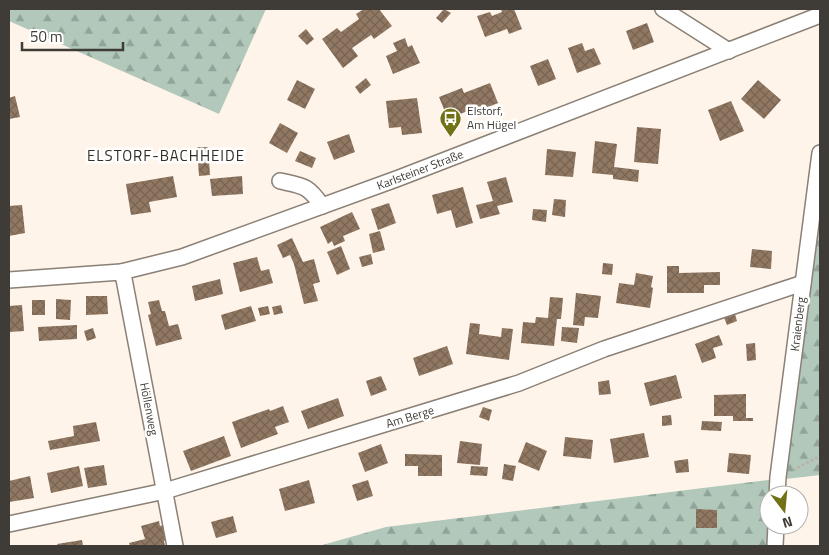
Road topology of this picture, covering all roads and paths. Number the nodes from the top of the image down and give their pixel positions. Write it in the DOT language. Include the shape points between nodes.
graph roads {
  1 [pos="663,9"];
  2 [pos="820,15"];
  3 [pos="729,51"];
  4 [pos="820,153"];
  5 [pos="280,181"];
  6 [pos="322,206"];
  7 [pos="122,272"];
  8 [pos="9,280"];
  9 [pos="803,283"];
  10 [pos="820,456"];
  11 [pos="778,477"];
  12 [pos="778,485"];
  13 [pos="165,491"];
  14 [pos="9,524"];
  15 [pos="175,546"];
  1 -- 3 [label="street"];
  2 -- 3 [label="street, Karlsteiner Straße"];
  3 -- 6 [label="street, Karlsteiner Straße"];
  4 -- 9 [label="street, Kraienberg"];
  5 -- 6 [label="street" via="307,188"];
  6 -- 7 [label="street, Karlsteiner Straße" via="182,257"];
  7 -- 8 [label="street, Karlsteiner Straße"];
  7 -- 13 [label="street, Höllenweg"];
  9 -- 11 [label="street, Kraienberg"];
  9 -- 13 [label="street, Am Berge" via="604,349 519,384"];
  10 -- 11 [label="path"];
  11 -- 12 [label="street, Kraienberg"];
  13 -- 14 [label="street, Am Berge"];
  13 -- 15 [label="street, Höllenweg"];
}
